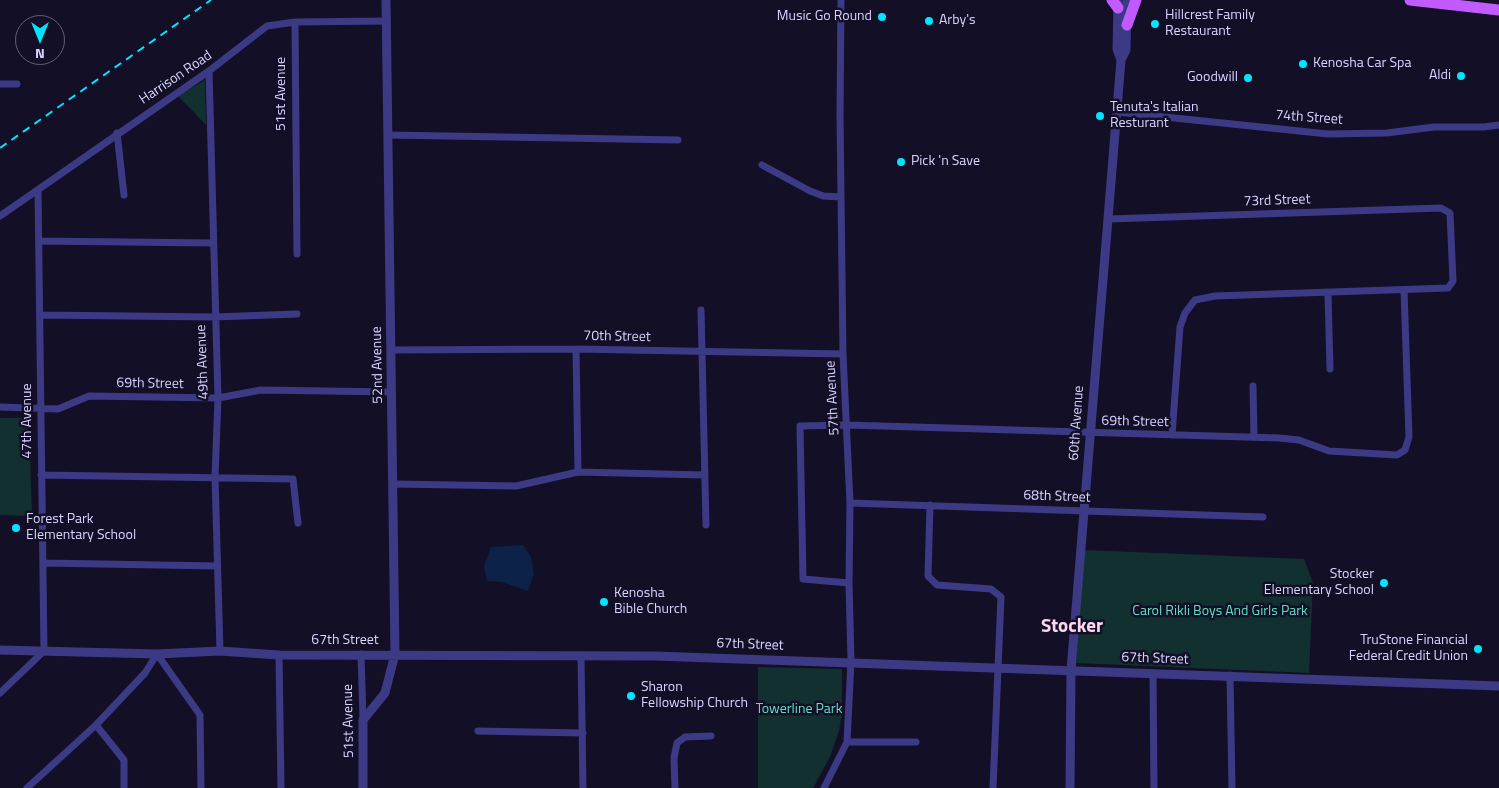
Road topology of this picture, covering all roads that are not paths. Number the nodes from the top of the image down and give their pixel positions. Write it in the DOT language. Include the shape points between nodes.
graph roads {
  1 [pos="386,0"];
  2 [pos="841,0"];
  3 [pos="1127,0"];
  4 [pos="1136,0"];
  5 [pos="1410,0"];
  6 [pos="1116,3"];
  7 [pos="1499,5"];
  8 [pos="1470,7"];
  9 [pos="1499,10"];
  10 [pos="386,20"];
  11 [pos="295,22"];
  12 [pos="1127,25"];
  13 [pos="1121,60"];
  14 [pos="209,71"];
  15 [pos="0,84"];
  16 [pos="17,84"];
  17 [pos="1117,112"];
  18 [pos="1499,125"];
  19 [pos="117,132"];
  20 [pos="388,135"];
  21 [pos="678,140"];
  22 [pos="762,165"];
  23 [pos="38,190"];
  24 [pos="124,195"];
  25 [pos="841,197"];
  26 [pos="0,216"];
  27 [pos="1109,220"];
  28 [pos="39,241"];
  29 [pos="212,243"];
  30 [pos="297,254"];
  31 [pos="1404,290"];
  32 [pos="1328,292"];
  33 [pos="701,310"];
  34 [pos="297,314"];
  35 [pos="41,315"];
  36 [pos="214,317"];
  37 [pos="576,349"];
  38 [pos="391,350"];
  39 [pos="702,350"];
  40 [pos="843,354"];
  41 [pos="1330,369"];
  42 [pos="1253,386"];
  43 [pos="392,392"];
  44 [pos="218,398"];
  45 [pos="0,407"];
  46 [pos="41,408"];
  47 [pos="848,425"];
  48 [pos="1090,433"];
  49 [pos="1172,435"];
  50 [pos="1254,437"];
  51 [pos="578,472"];
  52 [pos="41,475"];
  53 [pos="215,476"];
  54 [pos="705,476"];
  55 [pos="394,484"];
  56 [pos="850,503"];
  57 [pos="930,505"];
  58 [pos="1085,511"];
  59 [pos="1263,517"];
  60 [pos="298,523"];
  61 [pos="706,525"];
  62 [pos="43,563"];
  63 [pos="217,566"];
  64 [pos="848,583"];
  65 [pos="0,650"];
  66 [pos="44,651"];
  67 [pos="220,652"];
  68 [pos="157,654"];
  69 [pos="279,654"];
  70 [pos="362,654"];
  71 [pos="394,654"];
  72 [pos="581,656"];
  73 [pos="851,661"];
  74 [pos="997,666"];
  75 [pos="1071,670"];
  76 [pos="1153,673"];
  77 [pos="1230,675"];
  78 [pos="1499,686"];
  79 [pos="0,693"];
  80 [pos="363,720"];
  81 [pos="96,726"];
  82 [pos="478,731"];
  83 [pos="583,733"];
  84 [pos="711,736"];
  85 [pos="847,742"];
  86 [pos="916,742"];
  87 [pos="27,788"];
  88 [pos="124,788"];
  89 [pos="201,788"];
  90 [pos="281,788"];
  91 [pos="363,788"];
  92 [pos="583,788"];
  93 [pos="675,788"];
  94 [pos="824,788"];
  95 [pos="993,788"];
  96 [pos="1070,788"];
  97 [pos="1154,788"];
  98 [pos="1232,788"];
  1 -- 10 [label="street, 52nd Avenue"];
  2 -- 25 [label="street, 57th Avenue"];
  3 -- 12 [label="street, 60th Avenue"];
  4 -- 12 [label="main road"];
  5 -- 8 [label="main road"];
  6 -- 13 [label="street, 60th Avenue" via="1117,49"];
  7 -- 8 [label="main road"];
  8 -- 9 [label="main road"];
  10 -- 11 [label="street, Harrison Road"];
  10 -- 20 [label="street, 52nd Avenue"];
  11 -- 14 [label="street, Harrison Road" via="267,26"];
  11 -- 30 [label="street, 51st Avenue"];
  12 -- 13 [label="street, 60th Avenue" via="1126,50"];
  13 -- 17 [label="street, 60th Avenue"];
  14 -- 19 [label="street, Harrison Road"];
  14 -- 29 [label="street, 49th Avenue"];
  15 -- 16 [label="street"];
  17 -- 18 [label="street, 74th Street" via="1328,134"];
  17 -- 27 [label="street, 60th Avenue"];
  19 -- 23 [label="street, Harrison Road"];
  19 -- 24 [label="street"];
  20 -- 21 [label="street"];
  20 -- 38 [label="street, 52nd Avenue"];
  22 -- 25 [label="street" via="813,192"];
  23 -- 26 [label="street, Harrison Road"];
  23 -- 28 [label="street, 47th Avenue"];
  25 -- 40 [label="street, 57th Avenue"];
  27 -- 31 [label="street, 73rd Street" via="1447,209 1452,218 1451,287"];
  27 -- 48 [label="street, 60th Avenue"];
  28 -- 29 [label="street"];
  28 -- 35 [label="street, 47th Avenue"];
  29 -- 36 [label="street, 49th Avenue"];
  31 -- 32 [label="street"];
  31 -- 50 [label="street, 69th Street" via="1409,437 1405,450 1397,455 1329,451 1299,440"];
  32 -- 41 [label="street"];
  32 -- 49 [label="street" via="1215,296 1195,300 1181,320"];
  33 -- 39 [label="street"];
  34 -- 36 [label="street"];
  35 -- 36 [label="street"];
  35 -- 46 [label="street, 47th Avenue"];
  36 -- 44 [label="street, 49th Avenue"];
  37 -- 38 [label="street, 70th Street"];
  37 -- 39 [label="street, 70th Street"];
  37 -- 51 [label="street"];
  38 -- 43 [label="street, 52nd Avenue"];
  39 -- 40 [label="street, 70th Street"];
  39 -- 54 [label="street"];
  40 -- 47 [label="street, 57th Avenue"];
  42 -- 50 [label="street"];
  43 -- 44 [label="street, 69th Street" via="261,390"];
  43 -- 55 [label="street, 52nd Avenue"];
  44 -- 46 [label="street, 69th Street" via="90,396 58,409"];
  44 -- 53 [label="street, 49th Avenue"];
  45 -- 46 [label="street, 69th Street"];
  46 -- 52 [label="street, 47th Avenue"];
  47 -- 48 [label="street, 69th Street"];
  47 -- 56 [label="street, 57th Avenue"];
  47 -- 64 [label="street, 69th Street" via="800,426 803,579"];
  48 -- 49 [label="street, 69th Street"];
  48 -- 58 [label="street, 60th Avenue"];
  49 -- 50 [label="street, 69th Street"];
  51 -- 54 [label="street"];
  51 -- 55 [label="street" via="516,486"];
  52 -- 53 [label="street"];
  52 -- 62 [label="street, 47th Avenue"];
  53 -- 60 [label="street" via="293,479"];
  53 -- 63 [label="street, 49th Avenue"];
  54 -- 61 [label="street"];
  55 -- 71 [label="street, 52nd Avenue"];
  56 -- 57 [label="street, 68th Street"];
  56 -- 64 [label="street, 57th Avenue"];
  57 -- 58 [label="street, 68th Street"];
  57 -- 74 [label="street" via="928,576 937,585 991,589 1001,597"];
  58 -- 59 [label="street, 68th Street"];
  58 -- 75 [label="street, 60th Avenue"];
  62 -- 63 [label="street"];
  62 -- 66 [label="street, 47th Avenue"];
  63 -- 67 [label="street, 49th Avenue"];
  64 -- 73 [label="street, 57th Avenue"];
  65 -- 66 [label="street, 67th Street"];
  66 -- 68 [label="street, 67th Street"];
  66 -- 79 [label="street"];
  67 -- 68 [label="street, 67th Street"];
  67 -- 69 [label="street, 67th Street"];
  68 -- 81 [label="street" via="145,673"];
  68 -- 89 [label="street" via="200,715"];
  69 -- 70 [label="street, 67th Street"];
  69 -- 90 [label="street"];
  70 -- 71 [label="street, 67th Street"];
  70 -- 80 [label="street, 51st Avenue"];
  71 -- 72 [label="street, 67th Street"];
  71 -- 80 [label="street, 52nd Avenue" via="385,693"];
  72 -- 73 [label="street, 67th Street"];
  72 -- 83 [label="street"];
  73 -- 74 [label="street, 67th Street"];
  73 -- 85 [label="street, 57th Avenue"];
  74 -- 75 [label="street, 67th Street"];
  74 -- 95 [label="street"];
  75 -- 76 [label="street, 67th Street"];
  75 -- 96 [label="street, 60th Avenue"];
  76 -- 77 [label="street, 67th Street"];
  76 -- 97 [label="street"];
  77 -- 78 [label="street, 67th Street"];
  77 -- 98 [label="street"];
  80 -- 91 [label="street, 51st Avenue"];
  81 -- 87 [label="street"];
  81 -- 88 [label="street" via="124,760"];
  82 -- 83 [label="street"];
  83 -- 92 [label="street"];
  84 -- 93 [label="street" via="686,737 677,743"];
  85 -- 86 [label="street"];
  85 -- 94 [label="street, 57th Avenue"];
}
